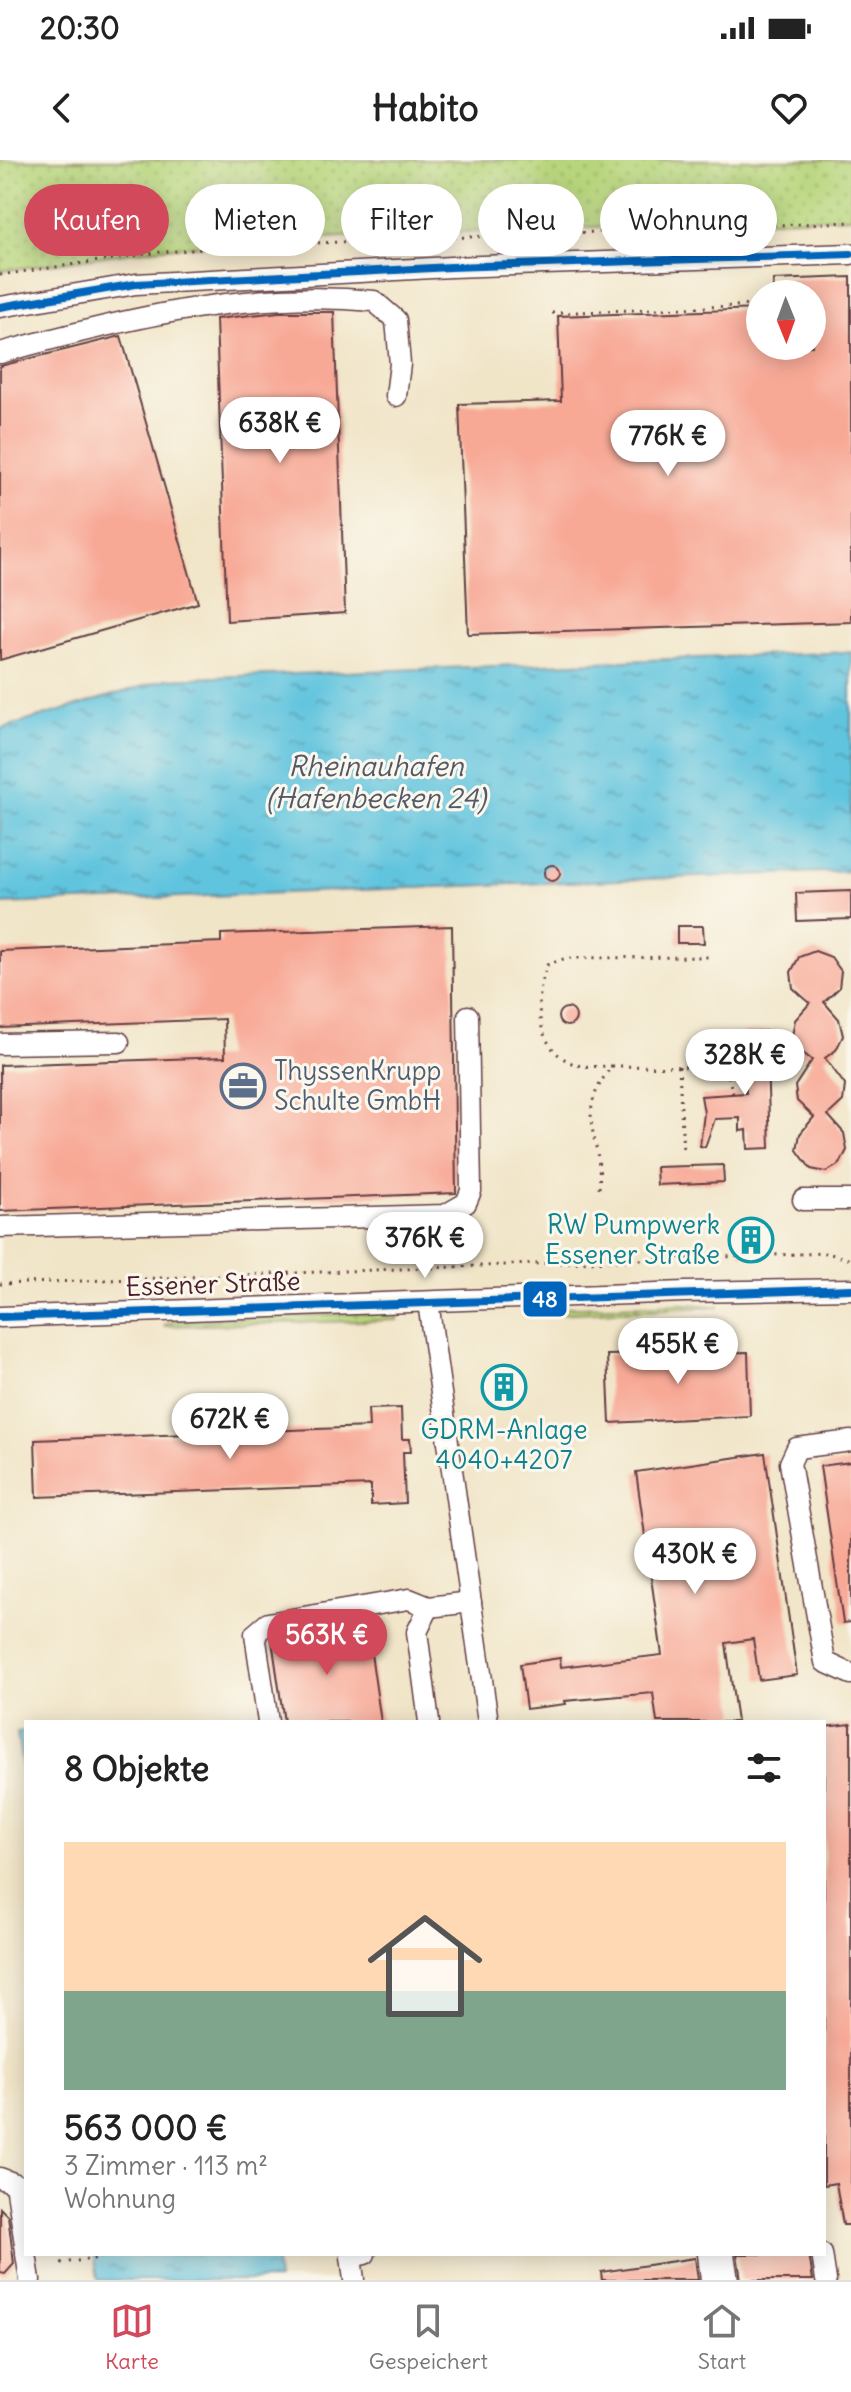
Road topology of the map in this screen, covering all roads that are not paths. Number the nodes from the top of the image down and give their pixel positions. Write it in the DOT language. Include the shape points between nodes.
graph roads {
  1 [pos="851,254"];
  2 [pos="0,307"];
  3 [pos="0,353"];
  4 [pos="396,396"];
  5 [pos="468,1016"];
  6 [pos="119,1042"];
  7 [pos="0,1044"];
  8 [pos="803,1200"];
  9 [pos="851,1200"];
  10 [pos="0,1227"];
  11 [pos="851,1289"];
  12 [pos="428,1302"];
  13 [pos="0,1317"];
  14 [pos="851,1441"];
  15 [pos="471,1602"];
  16 [pos="429,1607"];
  17 [pos="851,1674"];
  18 [pos="268,1720"];
  19 [pos="429,1720"];
  20 [pos="488,1720"];
  21 [pos="0,2178"];
  22 [pos="24,2238"];
  23 [pos="27,2256"];
  24 [pos="356,2256"];
  25 [pos="708,2256"];
  26 [pos="724,2256"];
  27 [pos="822,2256"];
  28 [pos="30,2280"];
  29 [pos="354,2280"];
  30 [pos="711,2280"];
  31 [pos="728,2280"];
  32 [pos="826,2280"];
  1 -- 2 [label="street" via="136,284"];
  3 -- 4 [label="street" via="123,319 205,305 374,301 396,320"];
  5 -- 10 [label="street" via="471,1191 466,1203 445,1215"];
  6 -- 7 [label="street"];
  8 -- 9 [label="street"];
  11 -- 12 [label="street, Essener Straße"];
  12 -- 13 [label="street, Essener Straße"];
  12 -- 15 [label="street"];
  14 -- 17 [label="street" via="797,1448 790,1463 825,1662"];
  15 -- 16 [label="street"];
  15 -- 20 [label="street"];
  16 -- 18 [label="street" via="409,1599 268,1623 255,1634"];
  16 -- 19 [label="street" via="417,1632"];
  21 -- 22 [label="street" via="16,2184"];
  23 -- 28 [label="street"];
  24 -- 29 [label="street" via="351,2257"];
  25 -- 30 [label="street"];
  26 -- 31 [label="street"];
  27 -- 32 [label="street"];
}
